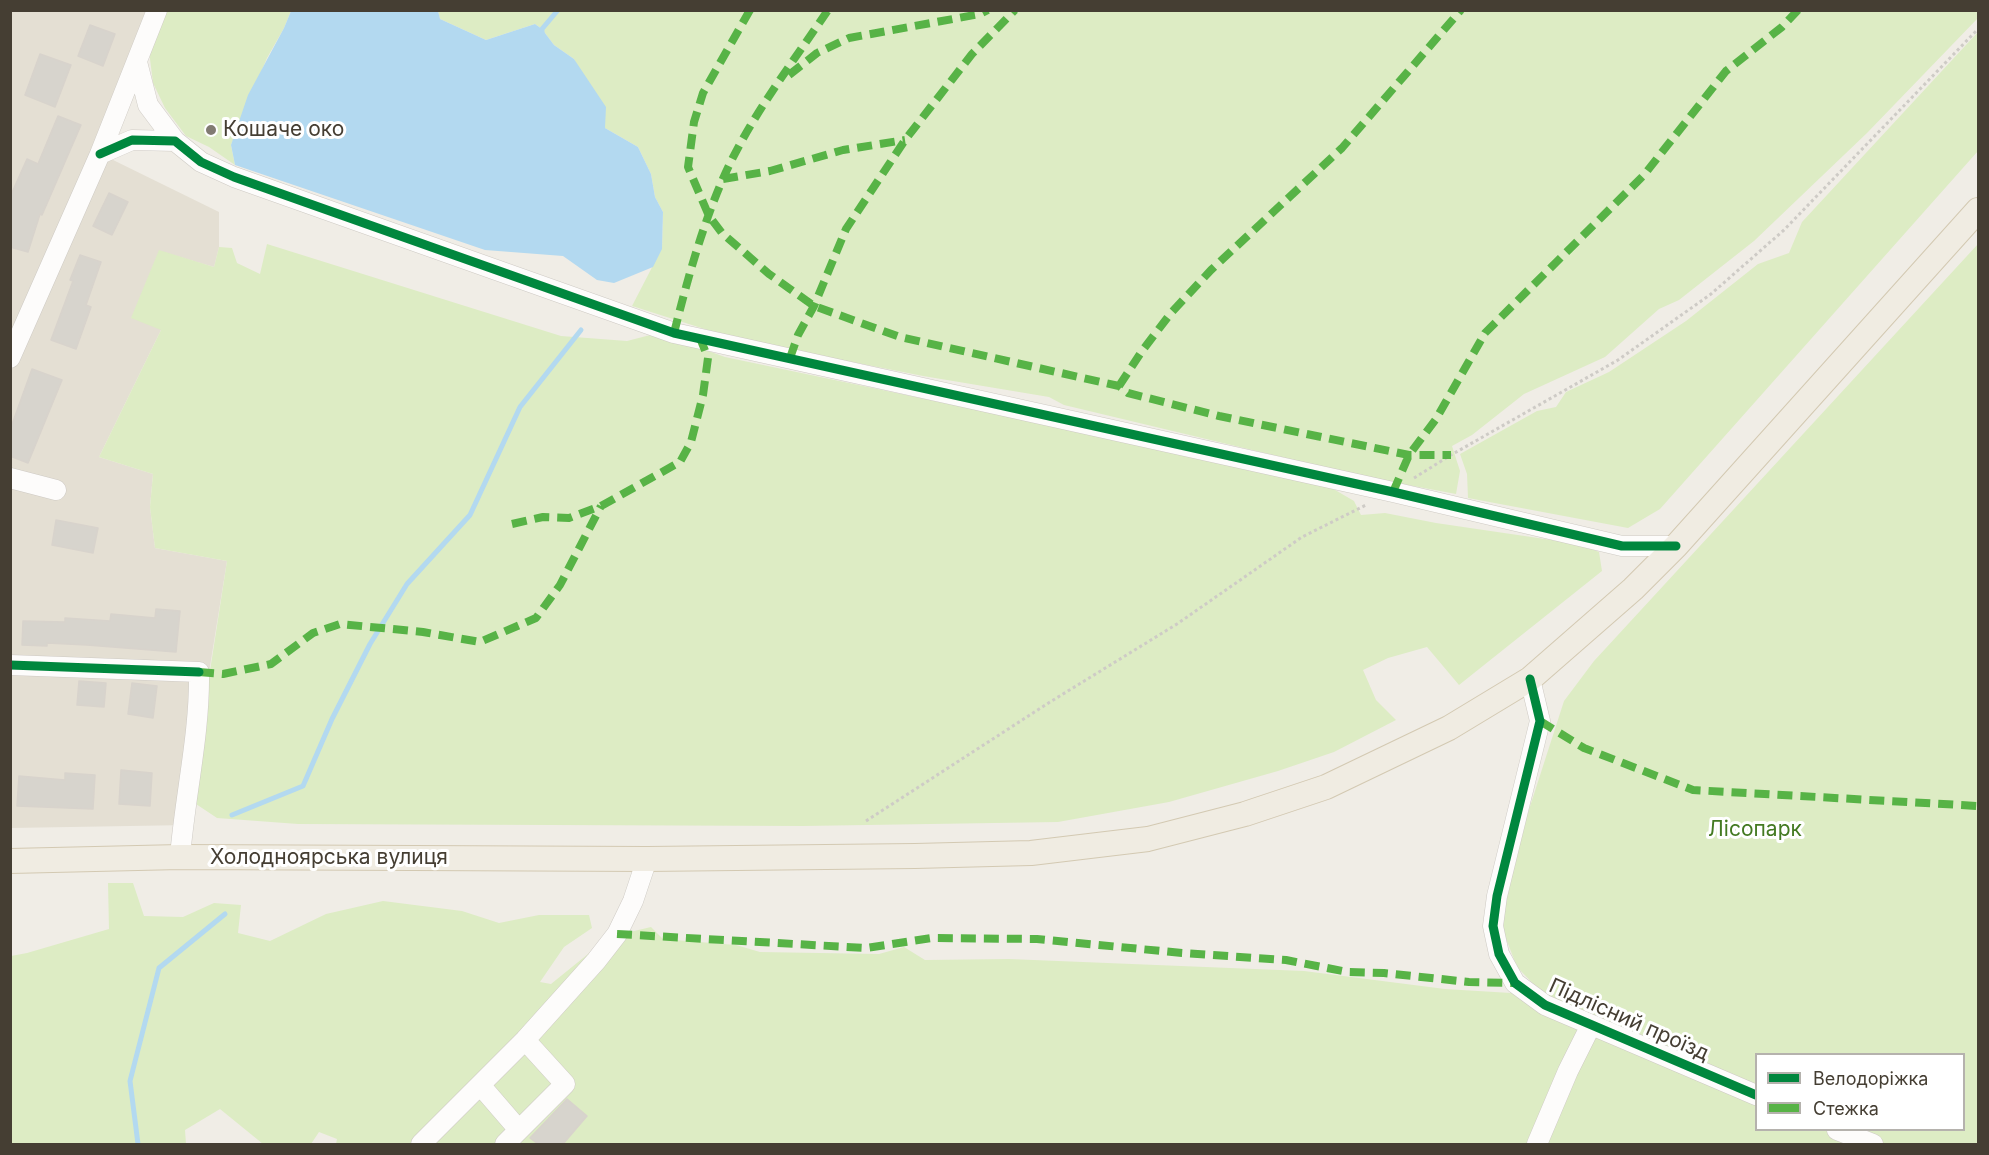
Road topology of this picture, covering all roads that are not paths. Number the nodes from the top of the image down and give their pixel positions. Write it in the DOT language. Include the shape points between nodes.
graph roads {
  1 [pos="157,10"];
  2 [pos="136,62"];
  3 [pos="175,141"];
  4 [pos="100,154"];
  5 [pos="1978,210"];
  6 [pos="18,320"];
  7 [pos="10,358"];
  8 [pos="10,478"];
  9 [pos="56,490"];
  10 [pos="1676,546"];
  11 [pos="10,665"];
  12 [pos="1530,679"];
  13 [pos="180,857"];
  14 [pos="647,859"];
  15 [pos="10,861"];
  16 [pos="1590,1025"];
  17 [pos="525,1040"];
  18 [pos="481,1086"];
  19 [pos="1755,1095"];
  20 [pos="519,1130"];
  21 [pos="1840,1131"];
  22 [pos="422,1144"];
  23 [pos="505,1144"];
  24 [pos="1537,1144"];
  25 [pos="1873,1144"];
  1 -- 2 [label="street"];
  2 -- 3 [label="street" via="148,105"];
  2 -- 4 [label="street"];
  3 -- 4 [label="street" via="132,140"];
  3 -- 10 [label="street" via="201,162 234,177 674,333 1622,546"];
  4 -- 6 [label="street"];
  5 -- 10 [label="main road, Холодноярська вулиця"];
  6 -- 7 [label="street"];
  8 -- 9 [label="street"];
  10 -- 12 [label="main road, Холодноярська вулиця"];
  11 -- 13 [label="street" via="199,672"];
  12 -- 14 [label="main road, Холодноярська вулиця" via="1449,728 1326,787 1245,814 1148,839 1031,853"];
  12 -- 16 [label="street, Підлісний проїзд" via="1540,721 1493,927 1499,954 1515,983 1545,1005"];
  13 -- 14 [label="main road, Холодноярська вулиця"];
  13 -- 15 [label="main road, Холодноярська вулиця"];
  14 -- 17 [label="street" via="617,934"];
  16 -- 19 [label="street, Підлісний проїзд"];
  16 -- 24 [label="street"];
  17 -- 18 [label="street"];
  17 -- 20 [label="street" via="565,1084"];
  18 -- 20 [label="street"];
  18 -- 22 [label="street"];
  20 -- 23 [label="street"];
  21 -- 25 [label="street"];
}
